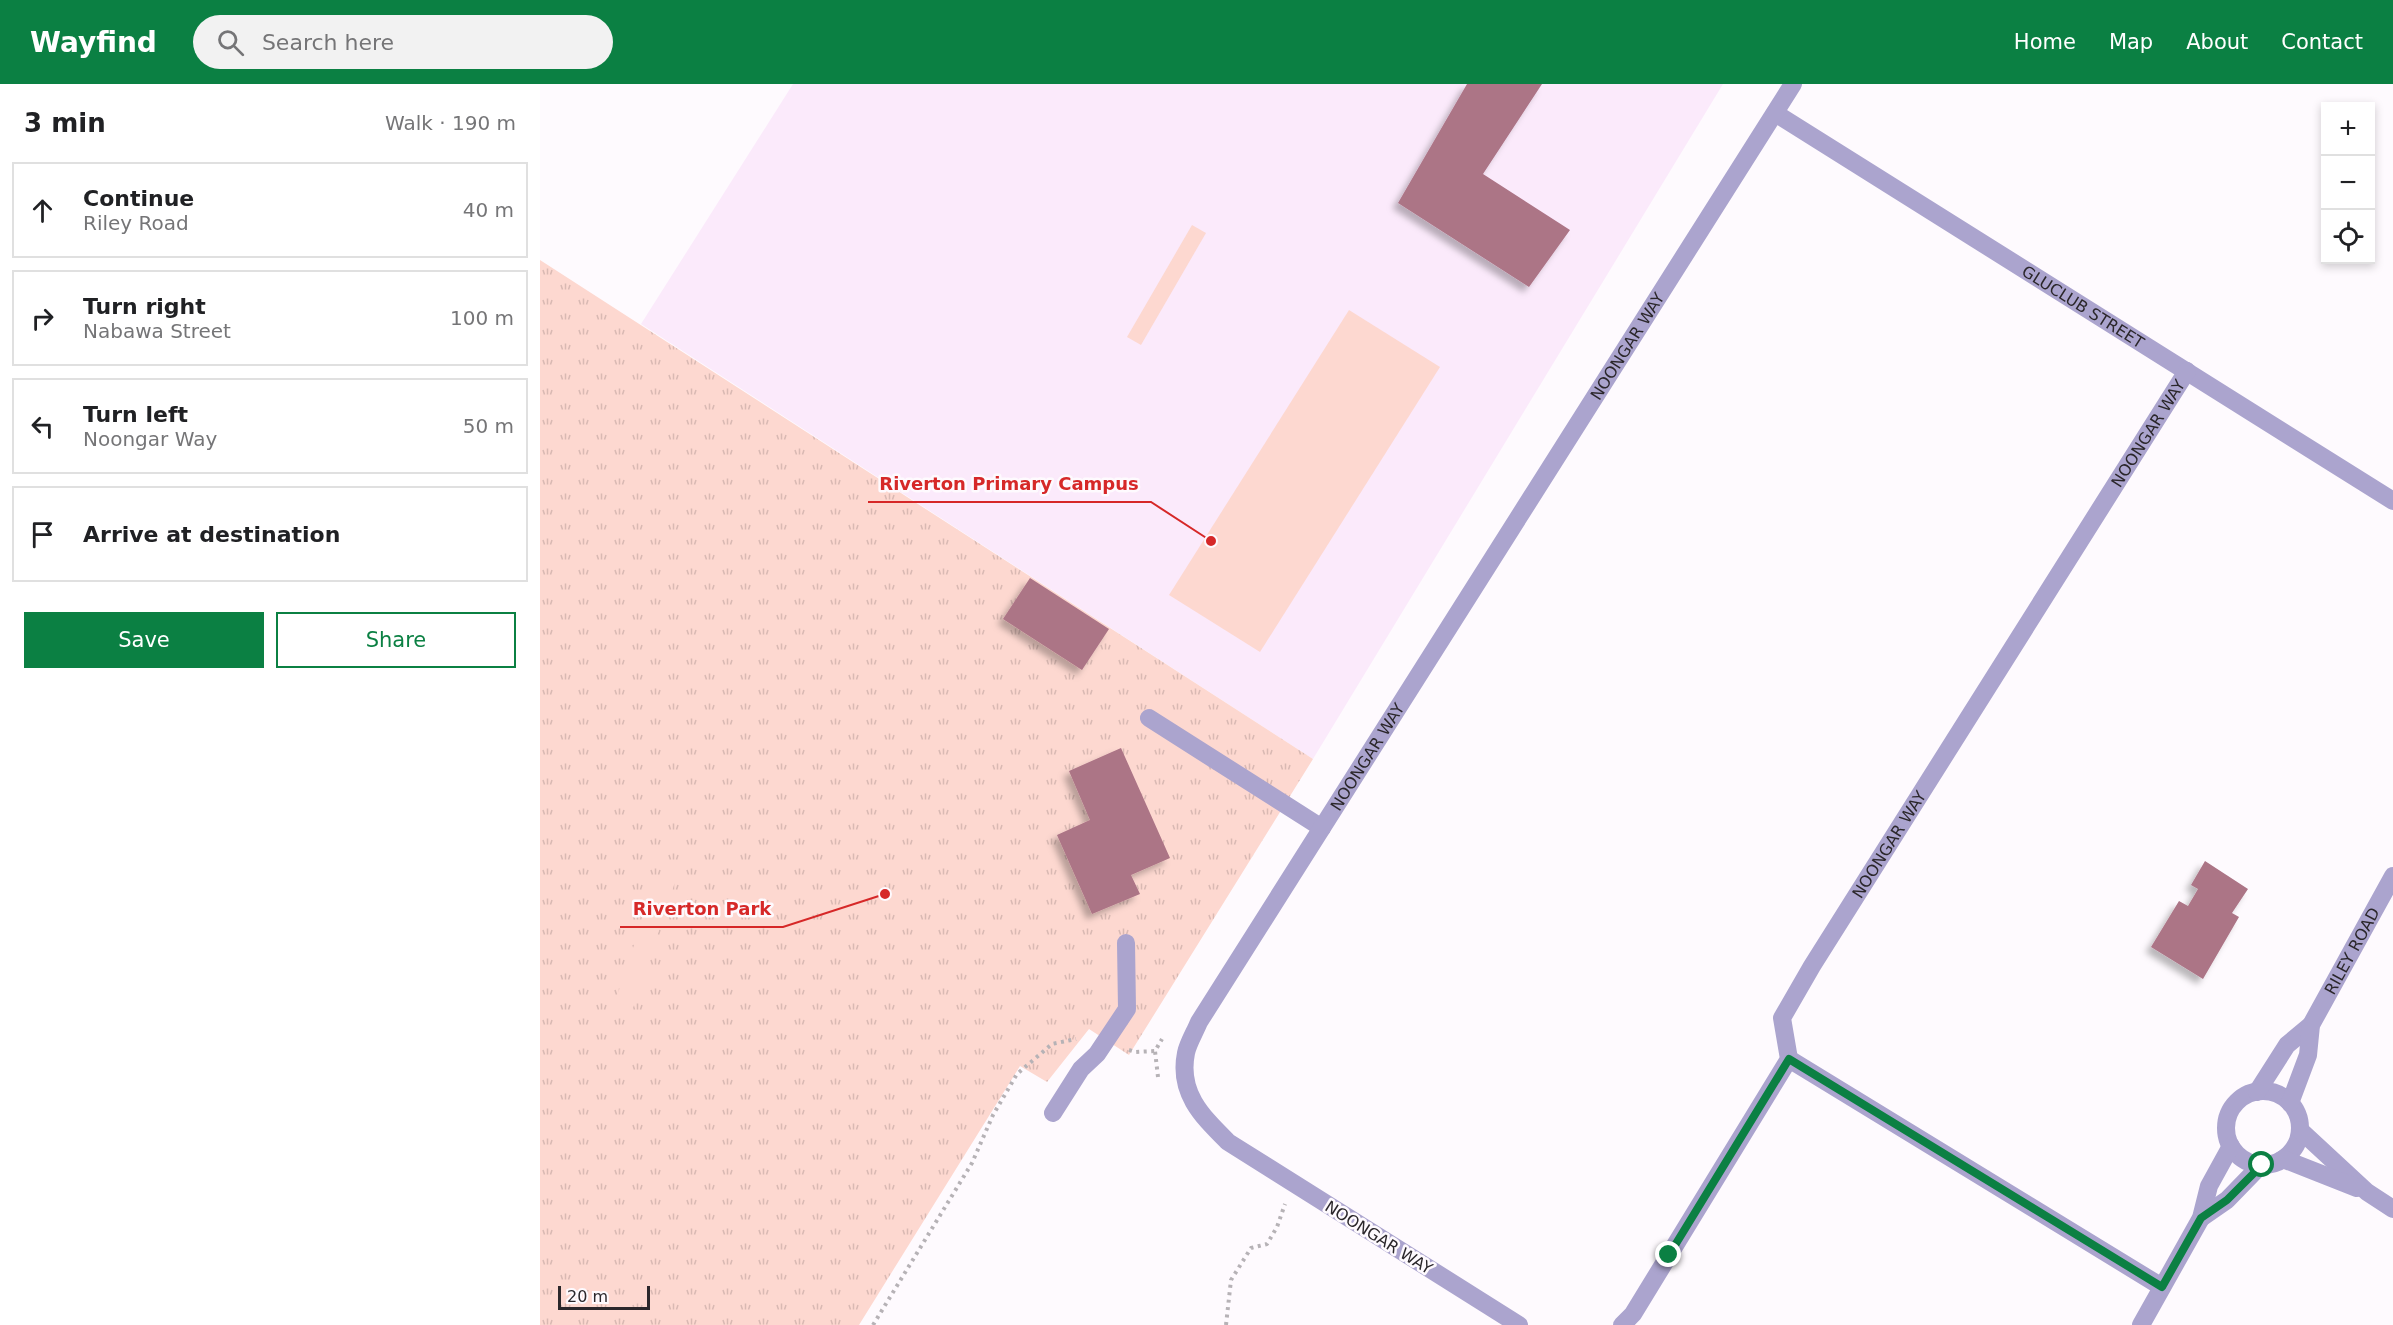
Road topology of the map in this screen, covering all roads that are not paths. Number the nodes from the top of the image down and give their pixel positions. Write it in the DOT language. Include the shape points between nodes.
graph roads {
  1 [pos="1793,84"];
  2 [pos="1774,113"];
  3 [pos="2187,371"];
  4 [pos="2393,501"];
  5 [pos="1149,718"];
  6 [pos="1322,828"];
  7 [pos="2393,876"];
  8 [pos="1126,943"];
  9 [pos="2311,1025"];
  10 [pos="1789,1059"];
  11 [pos="2257,1092"];
  12 [pos="2290,1103"];
  13 [pos="1053,1113"];
  14 [pos="2300,1130"];
  15 [pos="2231,1146"];
  16 [pos="2283,1159"];
  17 [pos="2262,1165"];
  18 [pos="2367,1192"];
  19 [pos="2393,1209"];
  20 [pos="2201,1218"];
  21 [pos="2162,1287"];
  22 [pos="1519,1325"];
  23 [pos="1622,1325"];
  24 [pos="2140,1325"];
  1 -- 2 [label="street, NOONGAR WAY"];
  2 -- 3 [label="street, GLUCLUB STREET"];
  2 -- 6 [label="street, NOONGAR WAY"];
  3 -- 4 [label="street, GLUCLUB STREET"];
  3 -- 10 [label="street, NOONGAR WAY" via="1812,966 1782,1018"];
  5 -- 6 [label="street"];
  6 -- 22 [label="street, NOONGAR WAY" via="1199,1022 1186,1052 1185,1077 1191,1100 1228,1142"];
  7 -- 9 [label="street, RILEY ROAD"];
  8 -- 13 [label="street" via="1127,1009"];
  9 -- 11 [label="street, RILEY ROAD" via="2287,1045"];
  9 -- 12 [label="street, RILEY ROAD" via="2308,1055"];
  10 -- 21 [label="street"];
  10 -- 23 [label="street" via="1633,1314"];
  11 -- 12 [label="street" via="2269,1092"];
  11 -- 15 [label="street, RILEY ROAD" via="2237,1102 2230,1112 2227,1135"];
  12 -- 14 [label="street"];
  14 -- 16 [label="street" via="2292,1151"];
  14 -- 18 [label="street"];
  15 -- 17 [label="street" via="2244,1159"];
  15 -- 20 [label="street" via="2209,1186"];
  16 -- 17 [label="street"];
  16 -- 18 [label="street"];
  17 -- 20 [label="street" via="2227,1200"];
  18 -- 19 [label="street"];
  20 -- 21 [label="street"];
  21 -- 24 [label="street"];
}
